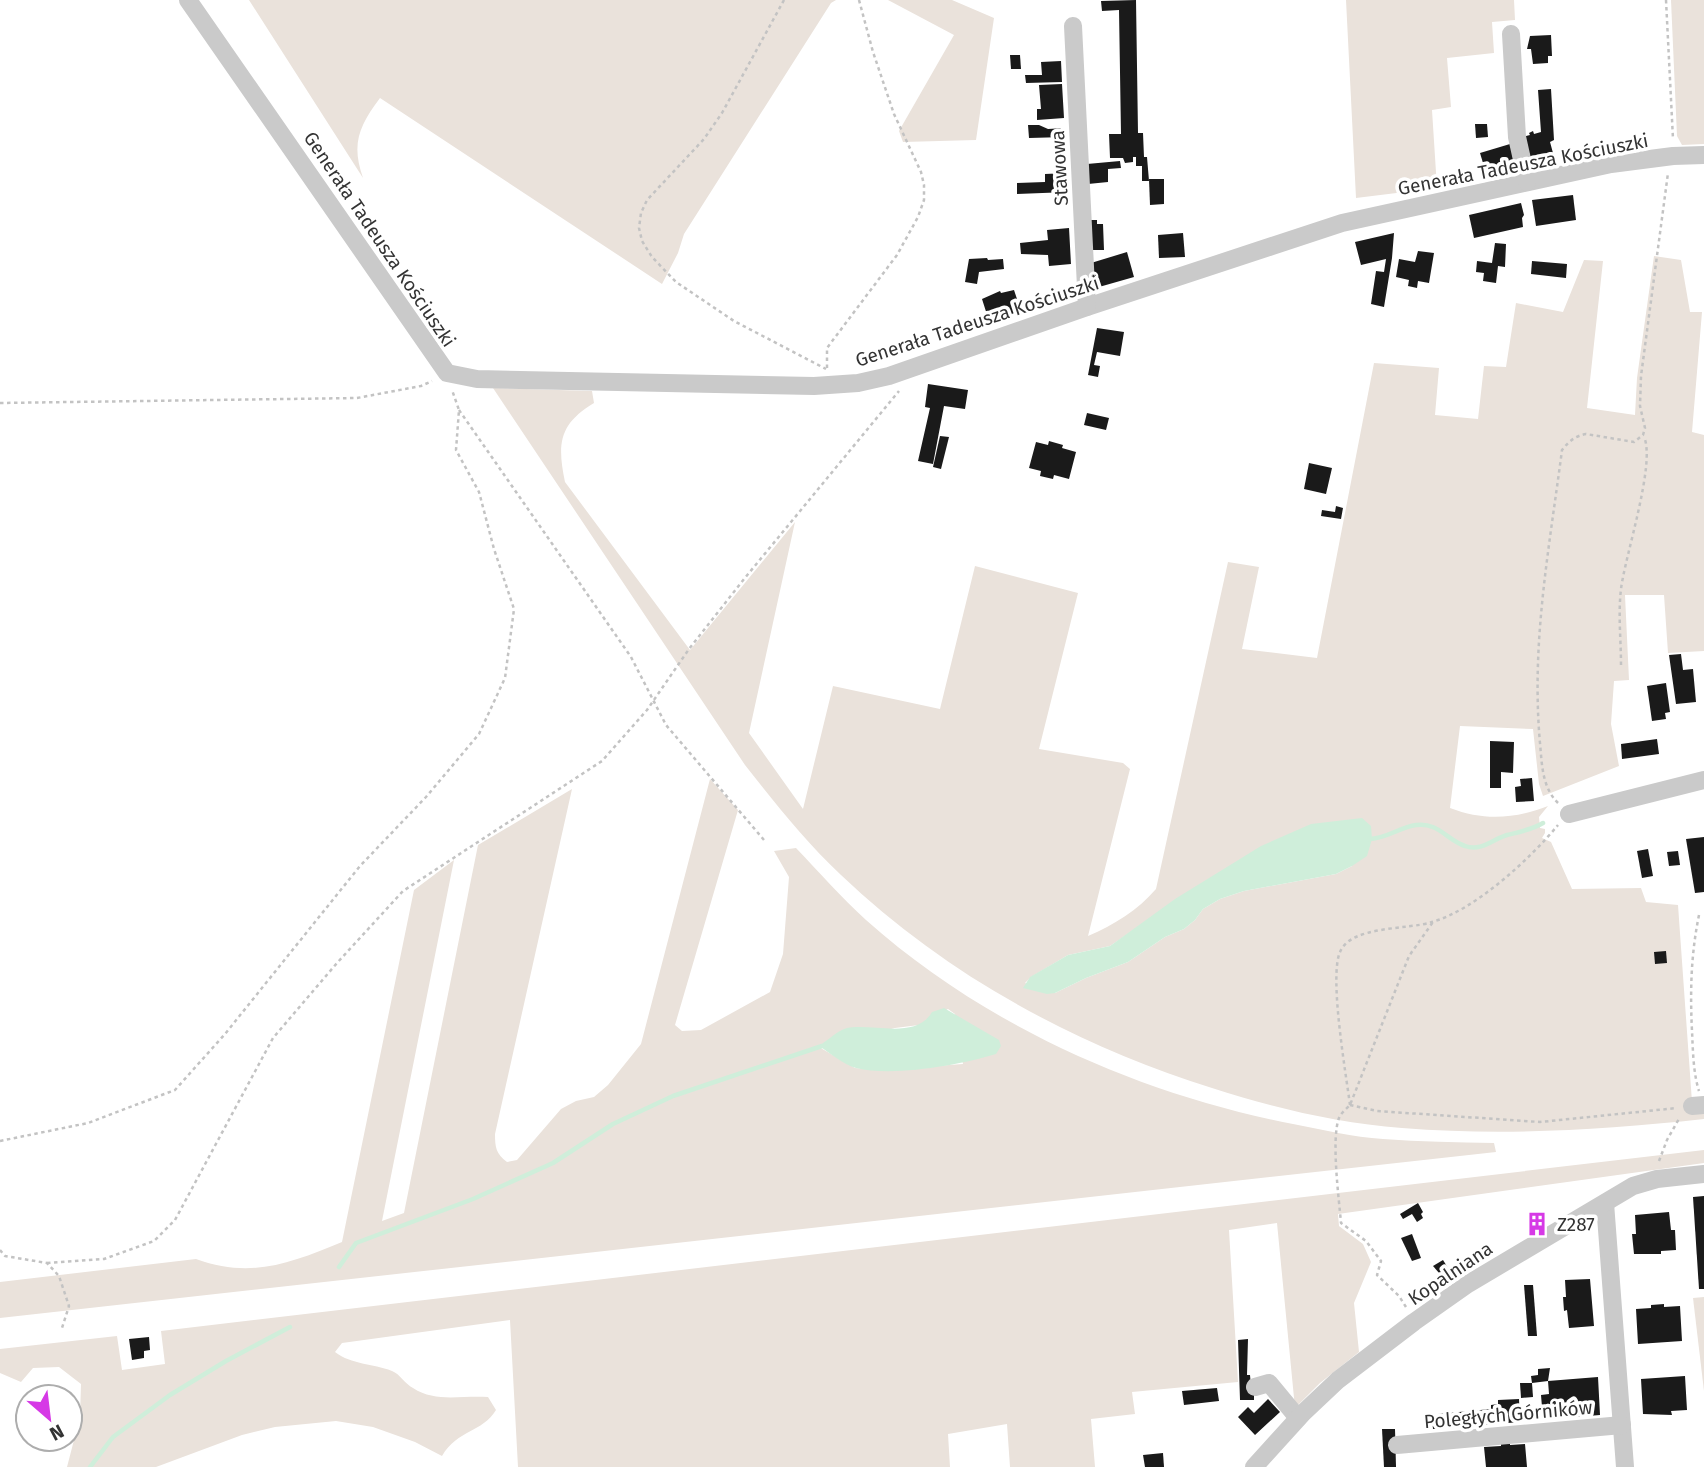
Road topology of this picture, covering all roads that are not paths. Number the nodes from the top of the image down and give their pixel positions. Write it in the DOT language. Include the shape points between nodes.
graph roads {
  1 [pos="188,0"];
  2 [pos="1073,26"];
  3 [pos="1511,34"];
  4 [pos="1704,155"];
  5 [pos="1527,182"];
  6 [pos="1087,307"];
  7 [pos="1704,780"];
  8 [pos="1569,814"];
  9 [pos="1704,1174"];
  10 [pos="1605,1203"];
  11 [pos="1255,1387"];
  12 [pos="1298,1418"];
  13 [pos="1622,1425"];
  14 [pos="1397,1445"];
  15 [pos="1254,1467"];
  16 [pos="1625,1467"];
  1 -- 6 [label="street, Generała Tadeusza Kościuszki" via="447,373 477,379 858,383"];
  2 -- 6 [label="street, Stawowa"];
  3 -- 5 [label="street" via="1517,137"];
  4 -- 5 [label="street, Generała Tadeusza Kościuszki" via="1611,164"];
  5 -- 6 [label="street, Generała Tadeusza Kościuszki" via="1342,223"];
  7 -- 8 [label="street"];
  9 -- 10 [label="street, Kopalniana" via="1657,1178"];
  10 -- 12 [label="street, Kopalniana" via="1468,1284 1338,1380"];
  10 -- 13 [label="street, Poległych Górników"];
  11 -- 12 [label="street" via="1269,1383"];
  12 -- 15 [label="street, Kopalniana"];
  13 -- 14 [label="street, Poległych Górników"];
  13 -- 16 [label="street, Poległych Górników"];
}
